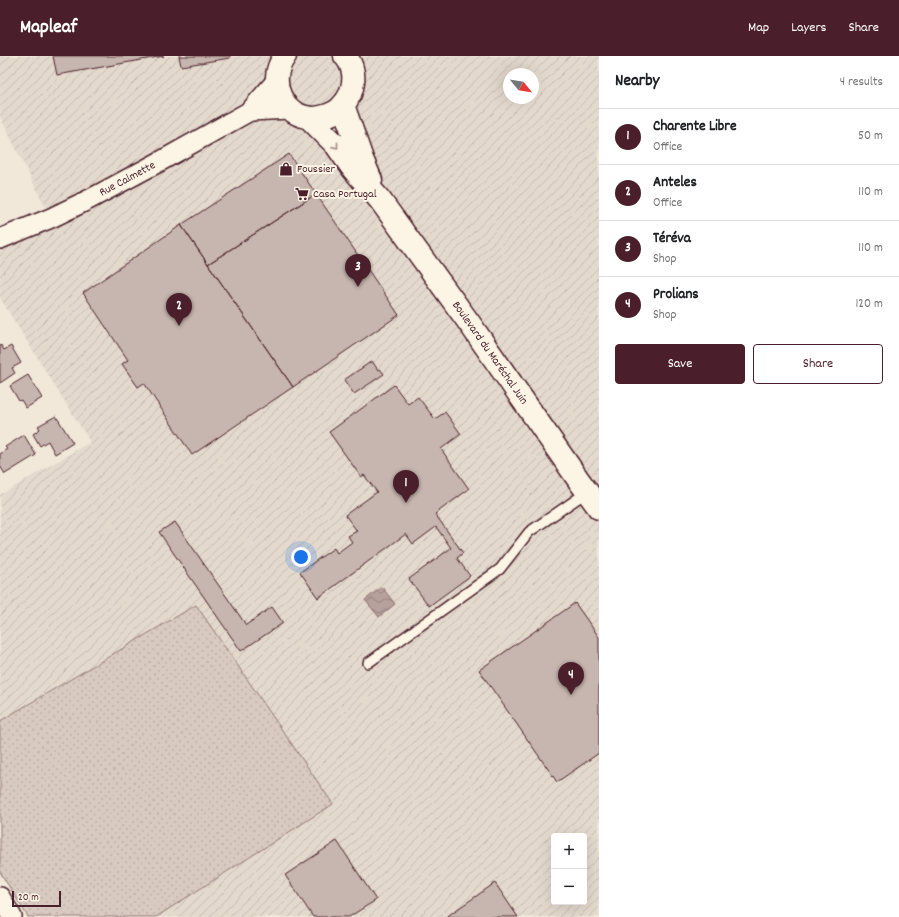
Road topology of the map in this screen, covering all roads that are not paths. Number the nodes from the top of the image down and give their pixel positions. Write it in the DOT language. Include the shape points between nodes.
graph roads {
  1 [pos="285,56"];
  2 [pos="345,56"];
  3 [pos="276,81"];
  4 [pos="343,106"];
  5 [pos="290,109"];
  6 [pos="250,111"];
  7 [pos="309,118"];
  8 [pos="380,200"];
  9 [pos="0,239"];
  10 [pos="593,500"];
  11 [pos="368,663"];
  12 [pos="0,897"];
  13 [pos="12,917"];
  1 -- 3 [label="main road" via="281,61"];
  2 -- 4 [label="main road" via="352,69 354,82 351,95"];
  3 -- 5 [label="main road" via="278,91"];
  3 -- 6 [label="street, Rue Calmette"];
  4 -- 7 [label="main road" via="322,118"];
  4 -- 8 [label="main road, Boulevard du Maréchal Juin"];
  5 -- 6 [label="street, Rue Calmette"];
  5 -- 7 [label="main road"];
  6 -- 9 [label="street, Rue Calmette" via="90,199"];
  7 -- 8 [label="main road, Boulevard du Maréchal Juin, one-way" via="336,145"];
  8 -- 10 [label="main road, Boulevard du Maréchal Juin"];
  10 -- 11 [label="lane" via="529,532 500,569"];
  12 -- 13 [label="street"];
}
